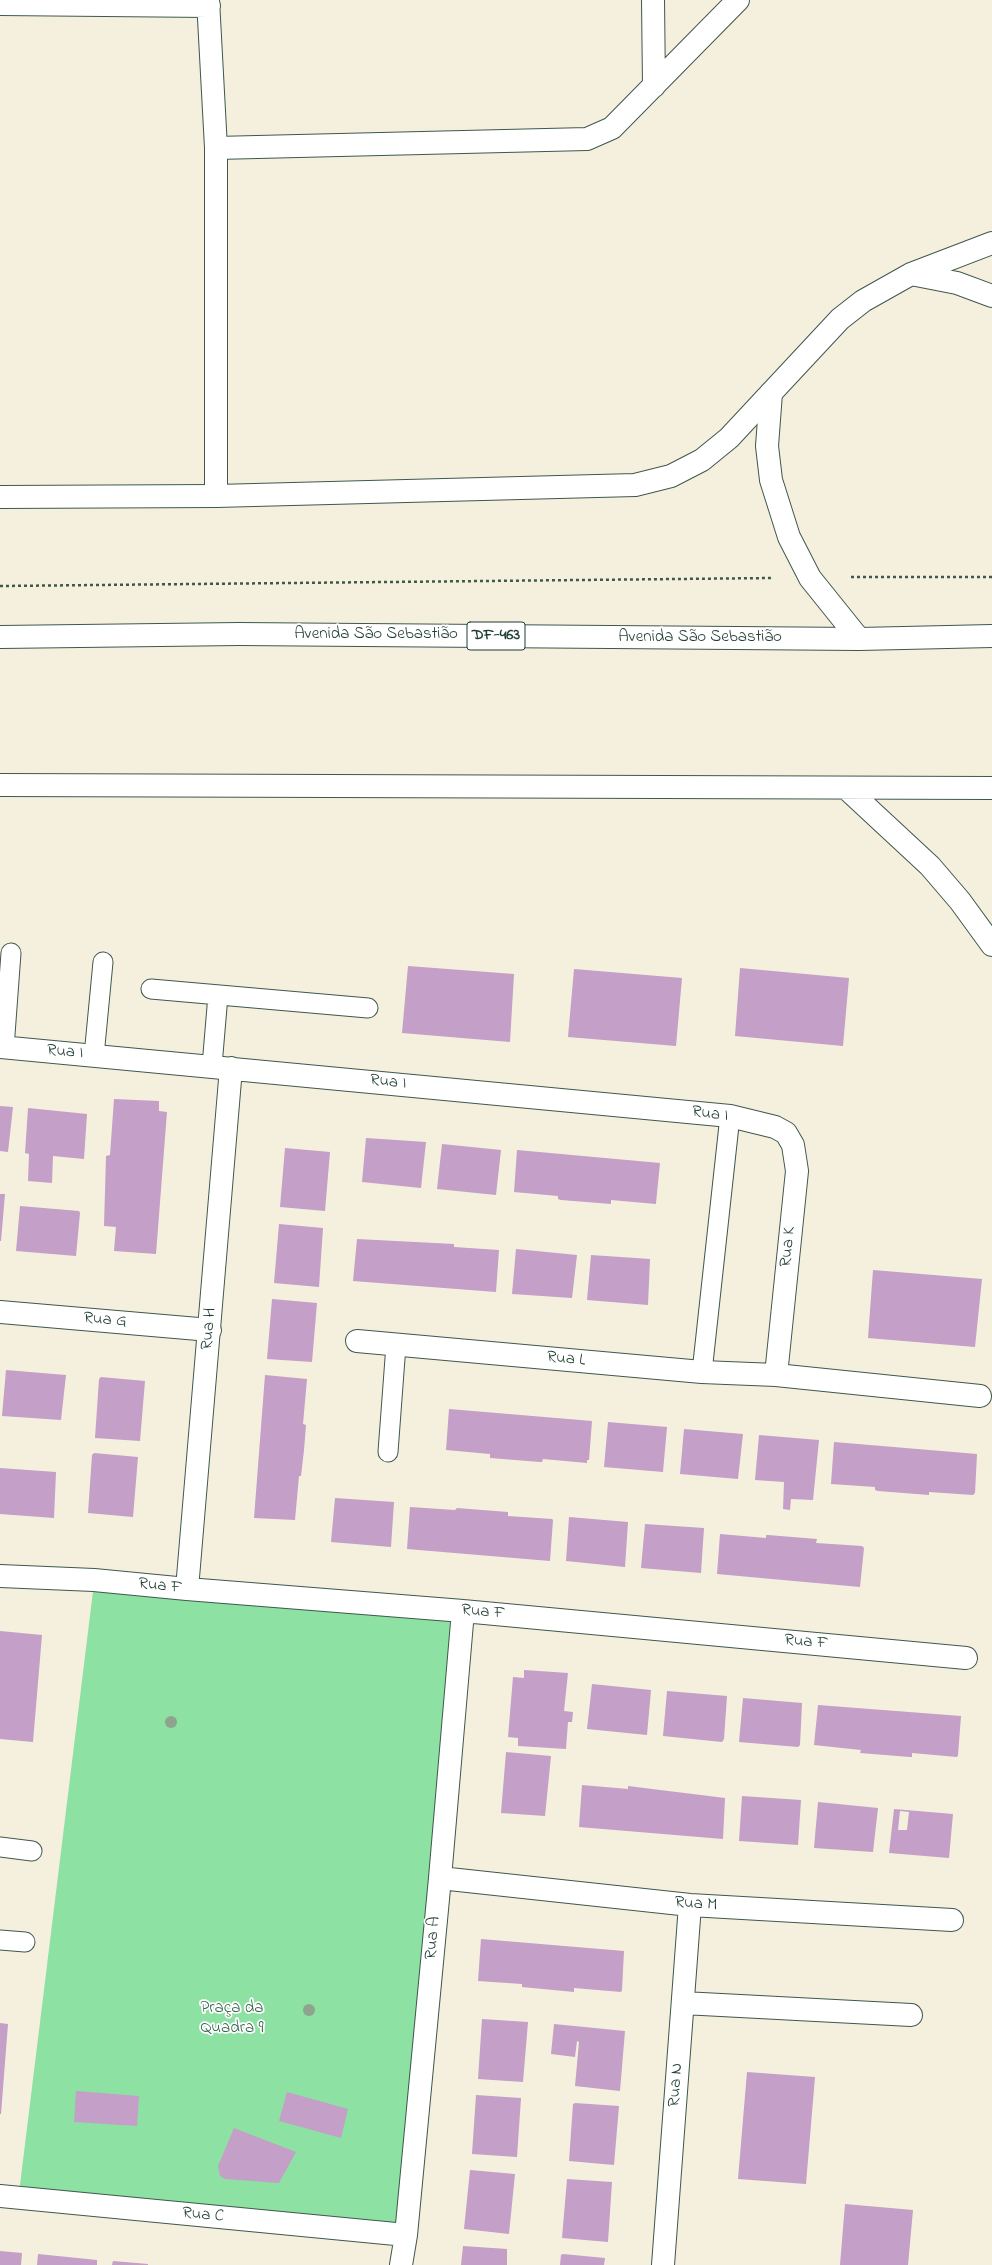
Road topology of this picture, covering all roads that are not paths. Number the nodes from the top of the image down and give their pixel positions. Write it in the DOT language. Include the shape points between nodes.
graph roads {
  1 [pos="653,0"];
  2 [pos="738,0"];
  3 [pos="209,3"];
  4 [pos="0,4"];
  5 [pos="654,86"];
  6 [pos="216,148"];
  7 [pos="992,243"];
  8 [pos="911,274"];
  9 [pos="992,296"];
  10 [pos="771,393"];
  11 [pos="216,496"];
  12 [pos="0,497"];
  13 [pos="992,636"];
  14 [pos="0,637"];
  15 [pos="859,639"];
  16 [pos="0,785"];
  17 [pos="846,788"];
  18 [pos="992,788"];
  19 [pos="992,945"];
  20 [pos="11,953"];
  21 [pos="103,962"];
  22 [pos="151,989"];
  23 [pos="218,995"];
  24 [pos="368,1008"];
  25 [pos="2,1047"];
  26 [pos="94,1056"];
  27 [pos="221,1067"];
  28 [pos="730,1116"];
  29 [pos="775,1127"];
  30 [pos="0,1312"];
  31 [pos="210,1330"];
  32 [pos="357,1341"];
  33 [pos="396,1345"];
  34 [pos="702,1372"];
  35 [pos="776,1375"];
  36 [pos="980,1396"];
  37 [pos="388,1452"];
  38 [pos="0,1576"];
  39 [pos="187,1589"];
  40 [pos="463,1610"];
  41 [pos="966,1658"];
  42 [pos="0,1847"];
  43 [pos="32,1851"];
  44 [pos="440,1878"];
  45 [pos="690,1905"];
  46 [pos="952,1920"];
  47 [pos="0,1940"];
  48 [pos="25,1942"];
  49 [pos="683,2003"];
  50 [pos="911,2016"];
  51 [pos="0,2196"];
  52 [pos="406,2235"];
  53 [pos="401,2265"];
  54 [pos="663,2265"];
  1 -- 5 [label="street"];
  2 -- 5 [label="street"];
  3 -- 4 [label="street"];
  3 -- 6 [label="street"];
  5 -- 6 [label="street" via="612,128 588,139"];
  6 -- 11 [label="street"];
  7 -- 8 [label="street"];
  8 -- 9 [label="street" via="957,283"];
  8 -- 10 [label="street" via="864,301 840,319"];
  10 -- 11 [label="street" via="729,438 702,460 671,476 635,485"];
  10 -- 15 [label="street" via="767,446 771,480 789,537 810,578"];
  11 -- 12 [label="street"];
  13 -- 15 [label="street, Avenida São Sebastião / DF-463"];
  14 -- 15 [label="street, Avenida São Sebastião / DF-463" via="247,634"];
  16 -- 17 [label="street"];
  17 -- 18 [label="street"];
  17 -- 19 [label="street" via="930,866"];
  20 -- 25 [label="lane"];
  21 -- 26 [label="lane"];
  22 -- 23 [label="lane"];
  23 -- 24 [label="lane"];
  23 -- 27 [label="lane"];
  25 -- 26 [label="street, Rua I"];
  26 -- 27 [label="street, Rua I"];
  27 -- 28 [label="street, Rua I"];
  27 -- 31 [label="street, Rua H"];
  28 -- 29 [label="street, Rua I"];
  28 -- 34 [label="lane"];
  29 -- 35 [label="street, Rua K" via="786,1133 793,1145 797,1170"];
  30 -- 31 [label="street, Rua G"];
  31 -- 39 [label="street, Rua H"];
  32 -- 33 [label="street, Rua L"];
  33 -- 34 [label="street, Rua L"];
  33 -- 37 [label="lane"];
  34 -- 35 [label="street, Rua L"];
  35 -- 36 [label="street, Rua L"];
  38 -- 39 [label="street, Rua F" via="94,1580"];
  39 -- 40 [label="street, Rua F"];
  40 -- 41 [label="street, Rua F"];
  40 -- 44 [label="street, Rua A"];
  42 -- 43 [label="lane"];
  44 -- 45 [label="street, Rua M"];
  44 -- 52 [label="street, Rua A"];
  45 -- 46 [label="street, Rua M"];
  45 -- 49 [label="street, Rua N"];
  47 -- 48 [label="lane"];
  49 -- 50 [label="street"];
  49 -- 54 [label="street, Rua N"];
  51 -- 52 [label="street, Rua C"];
  52 -- 53 [label="street, Rua A"];
}
